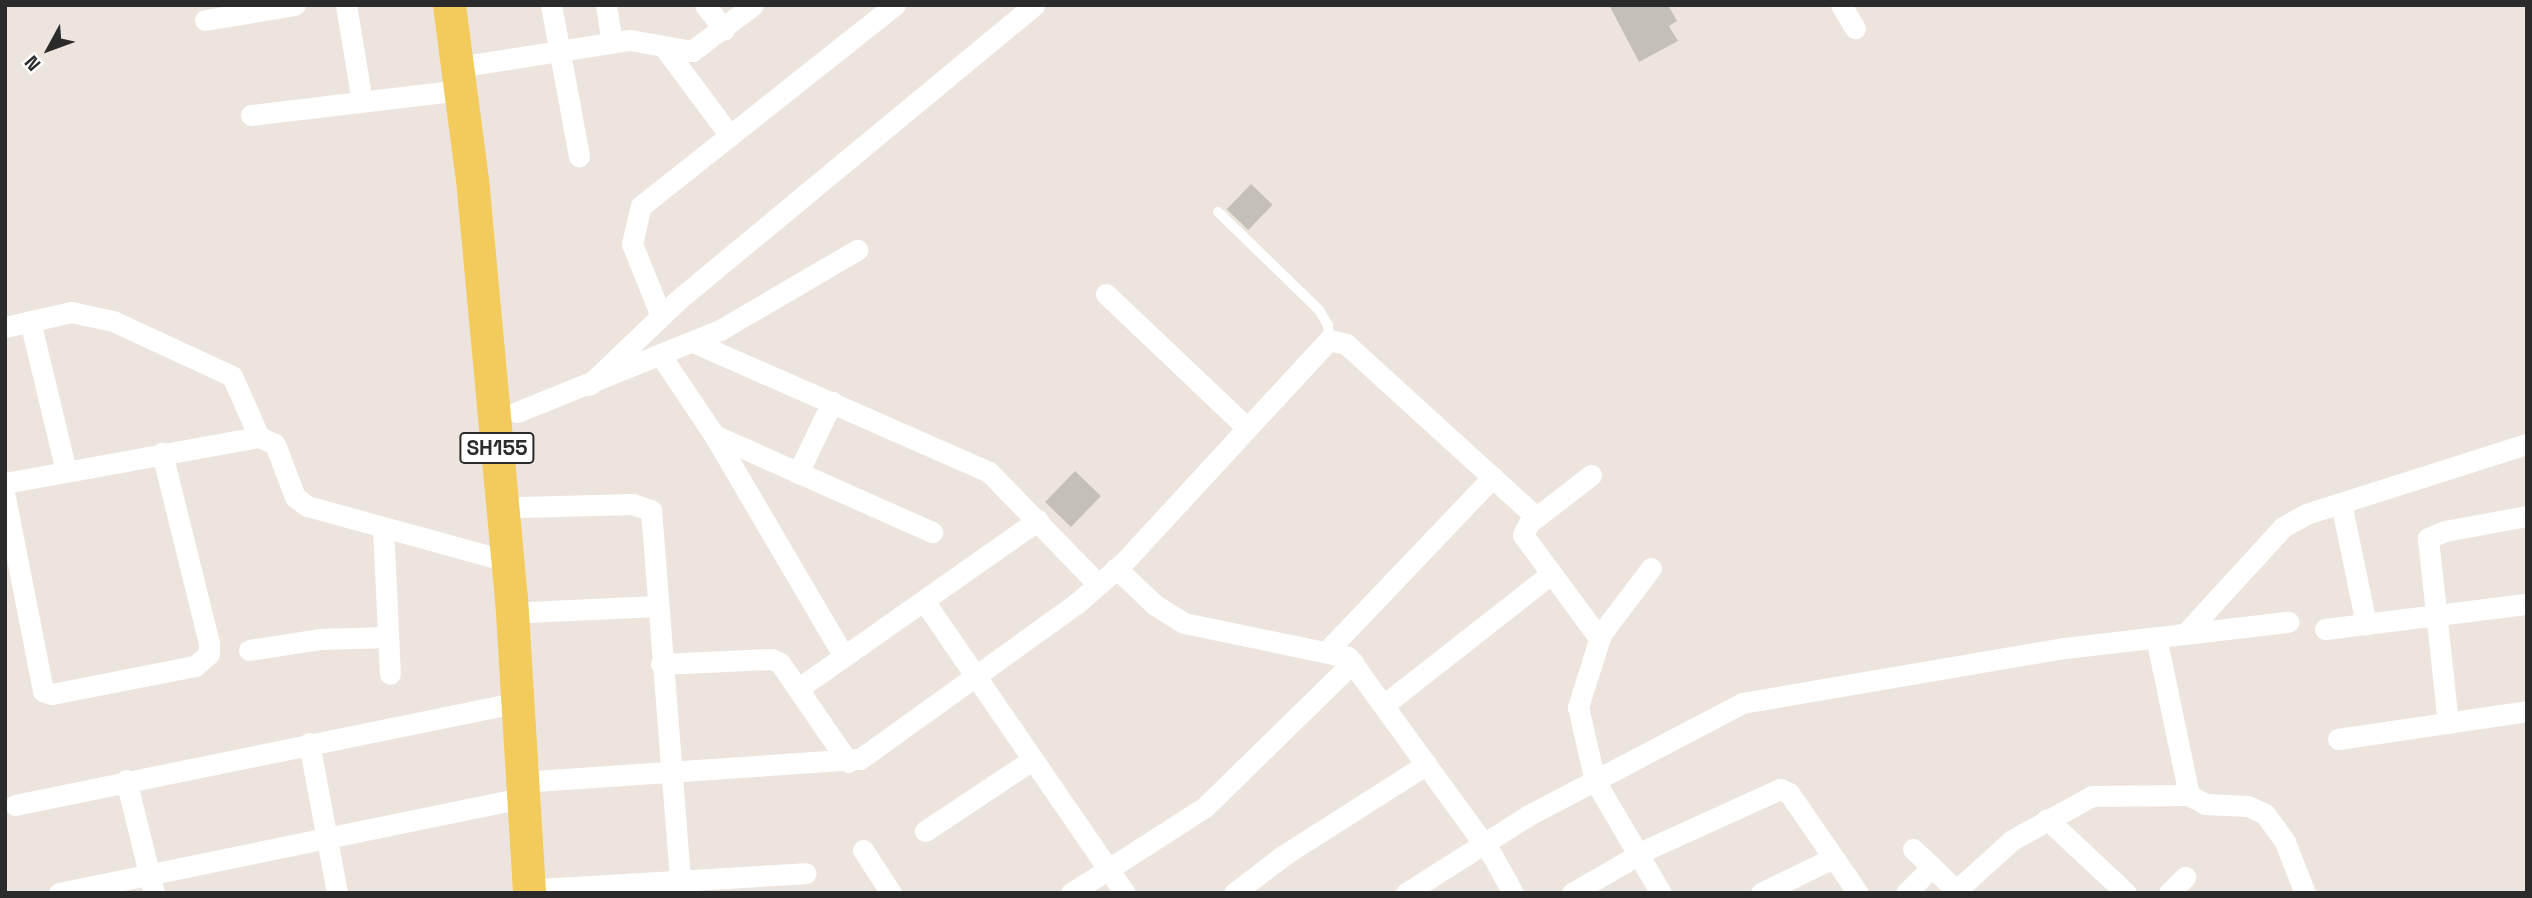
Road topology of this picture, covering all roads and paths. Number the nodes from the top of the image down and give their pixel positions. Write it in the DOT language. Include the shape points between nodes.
graph roads {
  1 [pos="295,5"];
  2 [pos="346,5"];
  3 [pos="449,5"];
  4 [pos="467,5"];
  5 [pos="551,5"];
  6 [pos="606,5"];
  7 [pos="705,5"];
  8 [pos="753,5"];
  9 [pos="895,5"];
  10 [pos="1034,5"];
  11 [pos="1841,5"];
  12 [pos="205,19"];
  13 [pos="1855,28"];
  14 [pos="724,29"];
  15 [pos="612,43"];
  16 [pos="664,47"];
  17 [pos="558,52"];
  18 [pos="465,74"];
  19 [pos="362,102"];
  20 [pos="251,115"];
  21 [pos="730,136"];
  22 [pos="579,156"];
  23 [pos="1218,212"];
  24 [pos="857,250"];
  25 [pos="1106,294"];
  26 [pos="661,316"];
  27 [pos="30,321"];
  28 [pos="5,327"];
  29 [pos="1329,340"];
  30 [pos="693,342"];
  31 [pos="661,356"];
  32 [pos="589,385"];
  33 [pos="832,402"];
  34 [pos="517,412"];
  35 [pos="1246,427"];
  36 [pos="259,436"];
  37 [pos="714,436"];
  38 [pos="2527,444"];
  39 [pos="162,453"];
  40 [pos="66,471"];
  41 [pos="798,472"];
  42 [pos="1591,475"];
  43 [pos="1493,477"];
  44 [pos="5,483"];
  45 [pos="5,497"];
  46 [pos="2341,503"];
  47 [pos="521,507"];
  48 [pos="2527,516"];
  49 [pos="1536,517"];
  50 [pos="1038,520"];
  51 [pos="383,527"];
  52 [pos="932,532"];
  53 [pos="508,561"];
  54 [pos="1116,568"];
  55 [pos="1651,568"];
  56 [pos="1551,574"];
  57 [pos="1098,584"];
  58 [pos="14,590"];
  59 [pos="924,601"];
  60 [pos="2527,604"];
  61 [pos="657,607"];
  62 [pos="527,612"];
  63 [pos="2437,615"];
  64 [pos="2288,622"];
  65 [pos="2367,624"];
  66 [pos="2325,629"];
  67 [pos="2185,634"];
  68 [pos="2156,637"];
  69 [pos="388,638"];
  70 [pos="1600,639"];
  71 [pos="249,650"];
  72 [pos="1328,650"];
  73 [pos="844,657"];
  74 [pos="1353,662"];
  75 [pos="661,664"];
  76 [pos="390,674"];
  77 [pos="975,678"];
  78 [pos="799,688"];
  79 [pos="519,702"];
  80 [pos="1385,704"];
  81 [pos="2527,711"];
  82 [pos="2448,723"];
  83 [pos="2338,739"];
  84 [pos="309,743"];
  85 [pos="1032,760"];
  86 [pos="848,762"];
  87 [pos="1427,764"];
  88 [pos="668,774"];
  89 [pos="126,780"];
  90 [pos="1595,781"];
  91 [pos="528,789"];
  92 [pos="2189,795"];
  93 [pos="15,805"];
  94 [pos="2047,819"];
  95 [pos="925,831"];
  96 [pos="324,837"];
  97 [pos="1483,844"];
  98 [pos="1913,849"];
  99 [pos="863,850"];
  100 [pos="1639,855"];
  101 [pos="1833,858"];
  102 [pos="1932,867"];
  103 [pos="1108,869"];
  104 [pos="806,873"];
  105 [pos="2185,877"];
  106 [pos="680,881"];
  107 [pos="152,883"];
  108 [pos="537,892"];
  109 [pos="1958,892"];
  110 [pos="59,893"];
  111 [pos="337,893"];
  112 [pos="891,893"];
  113 [pos="1071,893"];
  114 [pos="1125,893"];
  115 [pos="1234,893"];
  116 [pos="1406,893"];
  117 [pos="1513,893"];
  118 [pos="1572,893"];
  119 [pos="1661,893"];
  120 [pos="1761,893"];
  121 [pos="1858,893"];
  122 [pos="1906,893"];
  123 [pos="2126,893"];
  124 [pos="2169,893"];
  125 [pos="2305,893"];
  1 -- 12 [label="street"];
  2 -- 19 [label="street"];
  3 -- 18 [label="main road, SH155"];
  4 -- 18 [label="main road, SH155"];
  5 -- 17 [label="street"];
  6 -- 15 [label="street"];
  7 -- 14 [label="street"];
  8 -- 14 [label="street"];
  9 -- 21 [label="street"];
  10 -- 26 [label="street"];
  11 -- 13 [label="street"];
  14 -- 16 [label="street" via="692,51"];
  15 -- 16 [label="street" via="643,40"];
  15 -- 17 [label="street"];
  16 -- 21 [label="street"];
  17 -- 18 [label="street"];
  17 -- 22 [label="street"];
  18 -- 19 [label="street"];
  18 -- 34 [label="main road, SH155"];
  18 -- 53 [label="main road, SH155"];
  19 -- 20 [label="street"];
  21 -- 26 [label="street" via="641,206 632,244"];
  23 -- 29 [label="lane" via="1319,310 1328,325"];
  24 -- 30 [label="street"];
  25 -- 35 [label="street"];
  26 -- 32 [label="street"];
  27 -- 28 [label="street"];
  27 -- 36 [label="street" via="89,314 215,366 237,383"];
  27 -- 40 [label="street"];
  29 -- 35 [label="street"];
  29 -- 43 [label="street" via="1346,344"];
  30 -- 31 [label="street"];
  30 -- 33 [label="street"];
  31 -- 32 [label="street"];
  31 -- 37 [label="street"];
  32 -- 34 [label="street"];
  33 -- 41 [label="street"];
  33 -- 50 [label="street" via="989,471"];
  34 -- 47 [label="main road, SH155"];
  35 -- 54 [label="street"];
  36 -- 39 [label="street"];
  36 -- 51 [label="street" via="275,444 300,503"];
  37 -- 41 [label="street"];
  37 -- 73 [label="street"];
  38 -- 46 [label="street"];
  39 -- 40 [label="street"];
  39 -- 58 [label="street" via="209,643 204,662 48,694 39,683"];
  40 -- 44 [label="street"];
  41 -- 52 [label="street"];
  42 -- 49 [label="street"];
  43 -- 49 [label="street"];
  43 -- 72 [label="street"];
  45 -- 58 [label="street"];
  46 -- 65 [label="street"];
  46 -- 67 [label="street" via="2283,527"];
  47 -- 61 [label="street" via="646,505 653,518"];
  47 -- 62 [label="main road, SH155"];
  48 -- 63 [label="street" via="2432,534 2426,544"];
  49 -- 56 [label="street" via="1523,535"];
  50 -- 57 [label="street"];
  50 -- 59 [label="street"];
  51 -- 53 [label="street"];
  51 -- 69 [label="street"];
  53 -- 79 [label="main road, SH155"];
  54 -- 57 [label="street"];
  54 -- 72 [label="street" via="1155,605 1184,622"];
  55 -- 70 [label="street"];
  56 -- 70 [label="street"];
  56 -- 80 [label="street"];
  57 -- 77 [label="street"];
  59 -- 73 [label="street"];
  59 -- 77 [label="street"];
  60 -- 63 [label="street"];
  61 -- 62 [label="street"];
  61 -- 75 [label="street"];
  62 -- 91 [label="main road, SH155"];
  63 -- 65 [label="street"];
  63 -- 82 [label="street"];
  64 -- 67 [label="street"];
  65 -- 66 [label="street"];
  67 -- 68 [label="street"];
  68 -- 90 [label="street" via="1742,703"];
  68 -- 92 [label="street"];
  69 -- 71 [label="street" via="319,639"];
  69 -- 76 [label="street"];
  70 -- 90 [label="street" via="1578,707"];
  72 -- 74 [label="street"];
  73 -- 78 [label="street"];
  74 -- 80 [label="street"];
  74 -- 103 [label="street" via="1205,807"];
  75 -- 78 [label="street" via="772,660 788,671"];
  75 -- 88 [label="street"];
  77 -- 85 [label="street"];
  77 -- 86 [label="street" via="881,747"];
  78 -- 86 [label="street"];
  79 -- 84 [label="street"];
  79 -- 91 [label="main road, SH155"];
  80 -- 87 [label="street"];
  81 -- 82 [label="street"];
  82 -- 83 [label="street"];
  84 -- 89 [label="street"];
  84 -- 96 [label="street"];
  85 -- 95 [label="street"];
  85 -- 103 [label="street"];
  86 -- 88 [label="street"];
  87 -- 97 [label="street"];
  87 -- 115 [label="street" via="1284,855"];
  88 -- 91 [label="street"];
  88 -- 106 [label="street"];
  89 -- 93 [label="street"];
  89 -- 107 [label="street"];
  90 -- 97 [label="street"];
  90 -- 100 [label="street"];
  91 -- 96 [label="street"];
  91 -- 108 [label="main road, SH155"];
  92 -- 94 [label="street" via="2106,794"];
  92 -- 125 [label="street" via="2205,804 2248,806 2265,814 2285,842"];
  94 -- 109 [label="street" via="2012,840"];
  94 -- 123 [label="street"];
  96 -- 107 [label="street"];
  96 -- 111 [label="street"];
  97 -- 116 [label="street"];
  97 -- 117 [label="street"];
  98 -- 102 [label="street"];
  99 -- 112 [label="street"];
  100 -- 101 [label="street" via="1780,789 1789,793"];
  100 -- 118 [label="street"];
  100 -- 119 [label="street"];
  101 -- 120 [label="street"];
  101 -- 121 [label="street"];
  102 -- 109 [label="street"];
  102 -- 122 [label="street"];
  103 -- 113 [label="street"];
  103 -- 114 [label="street"];
  104 -- 106 [label="street"];
  105 -- 124 [label="street"];
  106 -- 108 [label="street"];
  107 -- 110 [label="street"];
}
